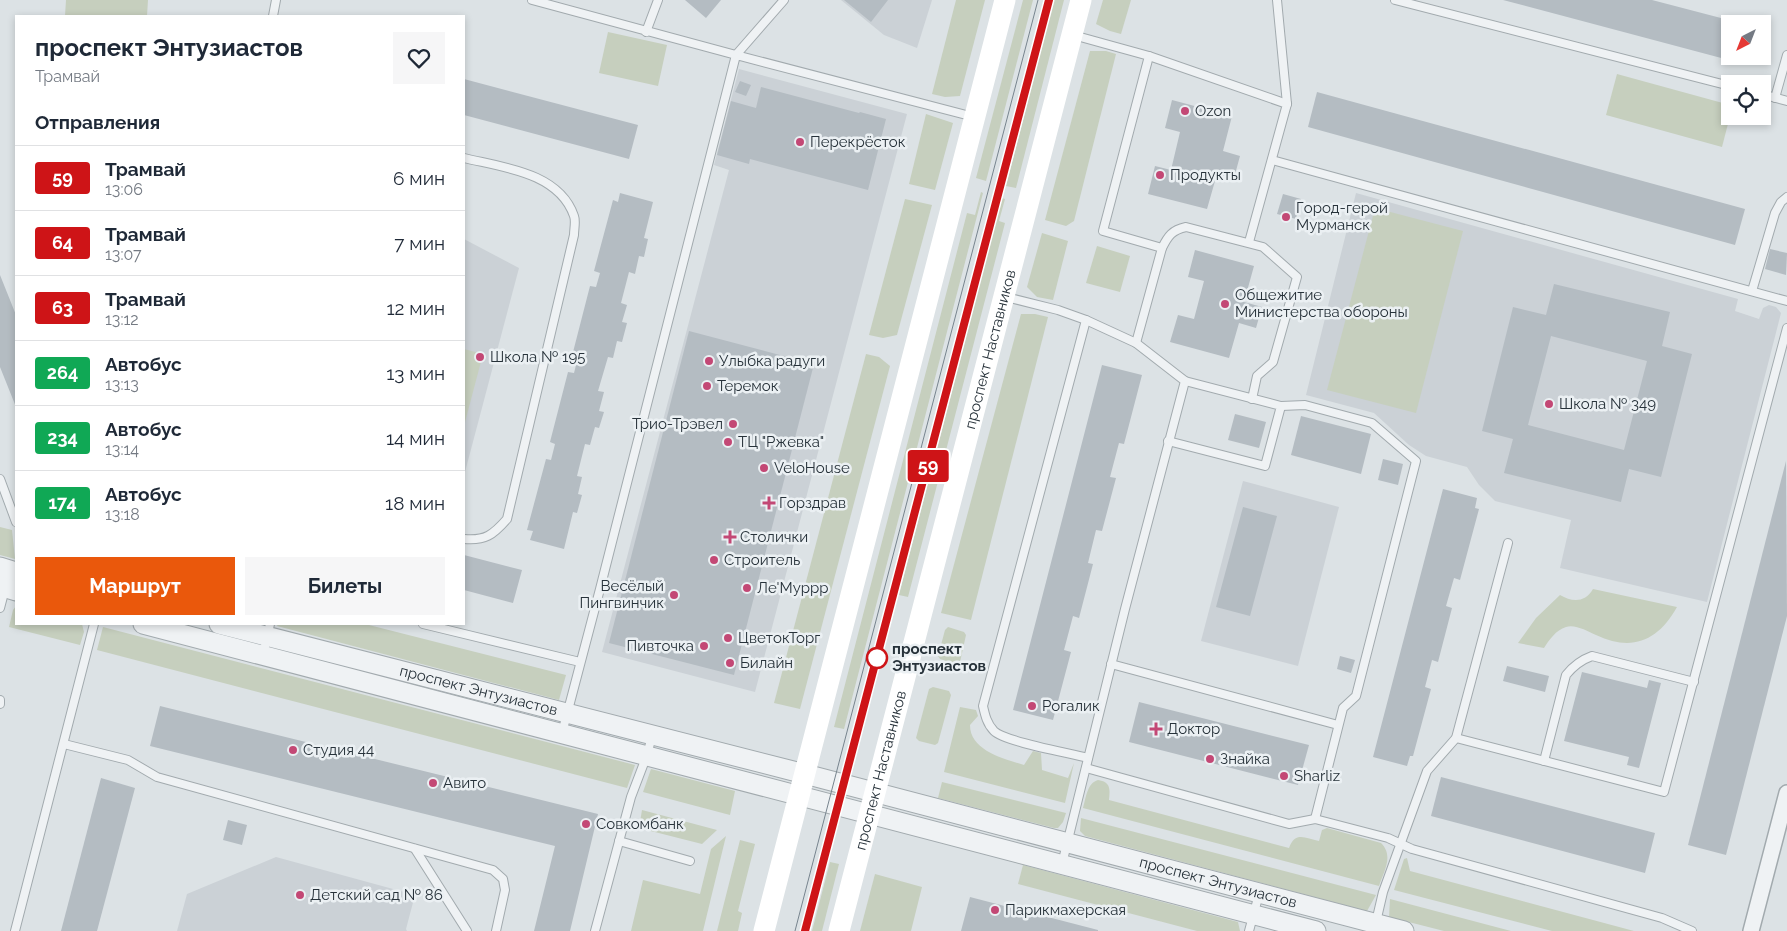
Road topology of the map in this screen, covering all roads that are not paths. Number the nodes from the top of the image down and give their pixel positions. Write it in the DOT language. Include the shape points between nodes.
graph roads {
  1 [pos="276,0"];
  2 [pos="532,0"];
  3 [pos="658,0"];
  4 [pos="784,0"];
  5 [pos="1005,0"];
  6 [pos="1081,0"];
  7 [pos="1277,0"];
  8 [pos="1395,0"];
  9 [pos="273,15"];
  10 [pos="646,32"];
  11 [pos="1072,35"];
  12 [pos="736,55"];
  13 [pos="1787,55"];
  14 [pos="1148,56"];
  15 [pos="1721,84"];
  16 [pos="1771,97"];
  17 [pos="1775,98"];
  18 [pos="1787,101"];
  19 [pos="1287,104"];
  20 [pos="974,117"];
  21 [pos="465,158"];
  22 [pos="1272,160"];
  23 [pos="1787,197"];
  24 [pos="1249,242"];
  25 [pos="1162,248"];
  26 [pos="1752,291"];
  27 [pos="1004,296"];
  28 [pos="1787,301"];
  29 [pos="1086,320"];
  30 [pos="1787,328"];
  31 [pos="1136,343"];
  32 [pos="1185,380"];
  33 [pos="1252,398"];
  34 [pos="1281,406"];
  35 [pos="1168,442"];
  36 [pos="0,479"];
  37 [pos="15,518"];
  38 [pos="465,539"];
  39 [pos="1508,543"];
  40 [pos="8,579"];
  41 [pos="0,608"];
  42 [pos="94,625"];
  43 [pos="147,625"];
  44 [pos="227,625"];
  45 [pos="427,625"];
  46 [pos="269,630"];
  47 [pos="263,655"];
  48 [pos="580,662"];
  49 [pos="1111,664"];
  50 [pos="1694,682"];
  51 [pos="0,700"];
  52 [pos="0,704"];
  53 [pos="567,712"];
  54 [pos="1338,725"];
  55 [pos="562,733"];
  56 [pos="652,734"];
  57 [pos="1456,738"];
  58 [pos="64,744"];
  59 [pos="647,755"];
  60 [pos="1088,758"];
  61 [pos="1544,761"];
  62 [pos="1086,768"];
  63 [pos="805,774"];
  64 [pos="875,792"];
  65 [pos="1787,793"];
  66 [pos="799,795"];
  67 [pos="869,814"];
  68 [pos="1315,819"];
  69 [pos="619,841"];
  70 [pos="1068,842"];
  71 [pos="1400,844"];
  72 [pos="415,849"];
  73 [pos="690,860"];
  74 [pos="1062,864"];
  75 [pos="1259,893"];
  76 [pos="1251,923"];
  77 [pos="1374,927"];
  78 [pos="15,931"];
  79 [pos="467,931"];
  80 [pos="496,931"];
  81 [pos="595,931"];
  82 [pos="764,931"];
  83 [pos="839,931"];
  84 [pos="1316,931"];
  85 [pos="1404,931"];
  86 [pos="1692,931"];
  87 [pos="1751,931"];
  1 -- 9 [label="lane"];
  2 -- 10 [label="lane"];
  3 -- 10 [label="lane"];
  4 -- 12 [label="lane"];
  5 -- 20 [label="main road"];
  6 -- 11 [label="main road, проспект Наставников"];
  7 -- 19 [label="lane"];
  8 -- 15 [label="lane"];
  10 -- 12 [label="lane"];
  11 -- 14 [label="lane"];
  11 -- 27 [label="main road, проспект Наставников"];
  12 -- 20 [label="lane"];
  12 -- 48 [label="lane"];
  13 -- 17 [label="lane"];
  14 -- 19 [label="lane"];
  14 -- 25 [label="lane" via="1103,231"];
  16 -- 17 [label="lane"];
  17 -- 18 [label="lane"];
  19 -- 22 [label="lane"];
  20 -- 63 [label="main road"];
  21 -- 38 [label="lane" via="532,176 550,185 566,200 575,217 574,235 507,519 482,539"];
  22 -- 24 [label="lane"];
  22 -- 26 [label="lane"];
  23 -- 26 [label="lane" via="1775,214"];
  24 -- 25 [label="lane" via="1186,227 1176,229"];
  24 -- 33 [label="lane" via="1263,247 1297,277 1273,362 1257,376"];
  25 -- 31 [label="lane"];
  26 -- 28 [label="lane"];
  27 -- 29 [label="lane"];
  27 -- 64 [label="main road, проспект Наставников"];
  29 -- 31 [label="lane"];
  29 -- 60 [label="lane" via="983,706 986,721 994,732 1009,739"];
  30 -- 50 [label="lane"];
  31 -- 32 [label="lane"];
  32 -- 33 [label="lane"];
  32 -- 35 [label="lane"];
  33 -- 34 [label="lane"];
  34 -- 35 [label="lane" via="1265,466"];
  34 -- 54 [label="lane" via="1305,405 1372,423 1416,461 1356,696 1343,708"];
  35 -- 49 [label="lane"];
  36 -- 37 [label="lane"];
  39 -- 57 [label="lane"];
  40 -- 41 [label="lane"];
  42 -- 58 [label="lane"];
  43 -- 47 [label="street, проспект Энтузиастов"];
  44 -- 46 [label="street, проспект Энтузиастов"];
  45 -- 48 [label="lane"];
  46 -- 47 [label="lane"];
  46 -- 53 [label="street, проспект Энтузиастов"];
  47 -- 55 [label="street, проспект Энтузиастов"];
  48 -- 53 [label="lane"];
  49 -- 54 [label="lane"];
  49 -- 60 [label="lane"];
  50 -- 61 [label="lane" via="1592,656 1583,660 1566,674"];
  50 -- 61 [label="lane" via="1664,792"];
  51 -- 52 [label="lane"];
  53 -- 55 [label="lane"];
  53 -- 56 [label="street, проспект Энтузиастов"];
  54 -- 68 [label="lane"];
  55 -- 59 [label="street, проспект Энтузиастов"];
  56 -- 59 [label="lane"];
  56 -- 63 [label="street, проспект Энтузиастов"];
  57 -- 61 [label="lane"];
  57 -- 71 [label="lane" via="1427,770"];
  58 -- 72 [label="lane" via="128,760 157,777"];
  58 -- 78 [label="lane"];
  59 -- 66 [label="street, проспект Энтузиастов"];
  59 -- 69 [label="lane"];
  60 -- 62 [label="lane"];
  62 -- 68 [label="lane" via="1289,824"];
  62 -- 70 [label="lane"];
  63 -- 64 [label="street, проспект Энтузиастов"];
  63 -- 66 [label="main road"];
  64 -- 67 [label="main road, проспект Наставников"];
  64 -- 70 [label="street, проспект Энтузиастов"];
  65 -- 87 [label="street"];
  66 -- 67 [label="street, проспект Энтузиастов"];
  66 -- 82 [label="main road"];
  67 -- 74 [label="street, проспект Энтузиастов"];
  67 -- 83 [label="main road, проспект Наставников"];
  68 -- 71 [label="lane"];
  69 -- 73 [label="lane"];
  69 -- 81 [label="lane"];
  70 -- 74 [label="lane"];
  70 -- 75 [label="street, проспект Энтузиастов"];
  71 -- 77 [label="lane"];
  71 -- 86 [label="lane" via="1662,918"];
  72 -- 79 [label="lane"];
  72 -- 80 [label="lane" via="493,870 503,879 505,890"];
  74 -- 76 [label="street, проспект Энтузиастов"];
  75 -- 76 [label="lane"];
  75 -- 77 [label="street, проспект Энтузиастов"];
  76 -- 84 [label="street, проспект Энтузиастов"];
  77 -- 85 [label="street, проспект Энтузиастов"];
}
